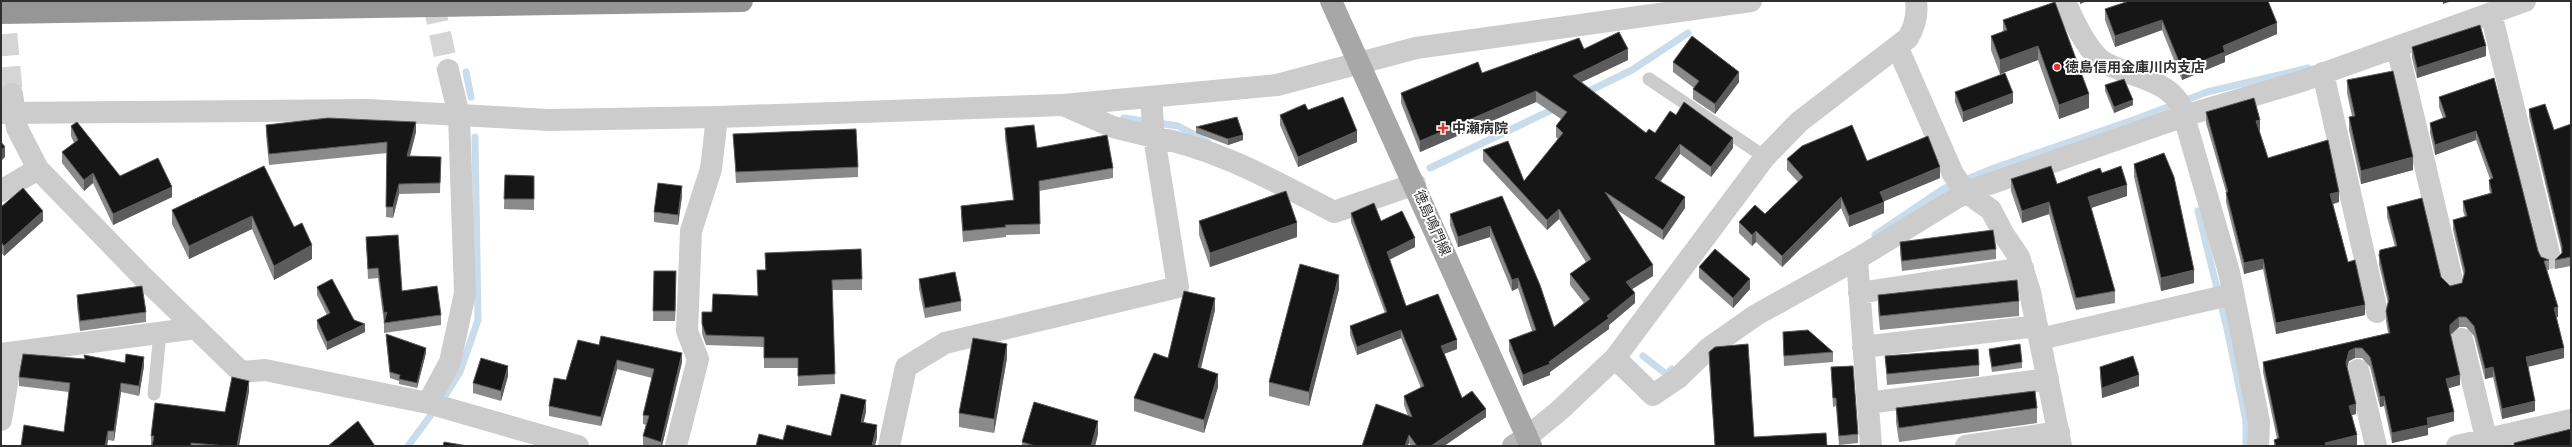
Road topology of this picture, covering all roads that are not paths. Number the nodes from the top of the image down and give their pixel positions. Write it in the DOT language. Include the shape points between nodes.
graph roads {
  1 [pos="742,1"];
  2 [pos="1331,1"];
  3 [pos="1751,1"];
  4 [pos="1916,1"];
  5 [pos="2065,1"];
  6 [pos="2525,1"];
  7 [pos="1,13"];
  8 [pos="2491,13"];
  9 [pos="1897,46"];
  10 [pos="2397,47"];
  11 [pos="1358,62"];
  12 [pos="448,70"];
  13 [pos="2323,73"];
  14 [pos="1649,78"];
  15 [pos="1063,105"];
  16 [pos="2180,106"];
  17 [pos="9,107"];
  18 [pos="459,115"];
  19 [pos="716,117"];
  20 [pos="1153,120"];
  21 [pos="1765,157"];
  22 [pos="38,169"];
  23 [pos="1415,184"];
  24 [pos="1960,184"];
  25 [pos="1,191"];
  26 [pos="2550,258"];
  27 [pos="1857,259"];
  28 [pos="2023,268"];
  29 [pos="2453,284"];
  30 [pos="1859,293"];
  31 [pos="2233,294"];
  32 [pos="2376,312"];
  33 [pos="196,328"];
  34 [pos="160,333"];
  35 [pos="2038,333"];
  36 [pos="2462,339"];
  37 [pos="1864,347"];
  38 [pos="6,354"];
  39 [pos="1615,358"];
  40 [pos="2358,370"];
  41 [pos="2048,380"];
  42 [pos="154,394"];
  43 [pos="1868,403"];
  44 [pos="436,406"];
  45 [pos="1,420"];
  46 [pos="2571,420"];
  47 [pos="2060,439"];
  48 [pos="2488,442"];
  49 [pos="1524,443"];
  50 [pos="578,446"];
  51 [pos="676,446"];
  52 [pos="889,446"];
  53 [pos="1871,446"];
  54 [pos="1966,446"];
  55 [pos="2258,446"];
  56 [pos="2376,446"];
  57 [pos="2457,446"];
  1 -- 7 [label="highway"];
  2 -- 11 [label="main road, 徳島鳴門線"];
  3 -- 11 [label="street" via="1416,48"];
  4 -- 9 [label="street" via="1914,27 1908,38"];
  5 -- 16 [label="street" via="2076,28 2102,60 2154,83"];
  6 -- 8 [label="street"];
  8 -- 10 [label="street"];
  8 -- 26 [label="street"];
  9 -- 21 [label="street" via="1799,122"];
  9 -- 24 [label="street"];
  10 -- 13 [label="street"];
  10 -- 29 [label="street"];
  11 -- 20 [label="street"];
  11 -- 23 [label="main road, 徳島鳴門線"];
  12 -- 18 [label="street"];
  13 -- 16 [label="street"];
  13 -- 32 [label="street"];
  14 -- 21 [label="lane"];
  15 -- 19 [label="street"];
  15 -- 20 [label="street"];
  15 -- 20 [label="street" via="1114,127"];
  16 -- 24 [label="street"];
  16 -- 31 [label="street"];
  17 -- 18 [label="street" via="368,110"];
  17 -- 22 [label="street"];
  18 -- 19 [label="street" via="549,120"];
  18 -- 44 [label="street" via="465,293 450,362"];
  19 -- 51 [label="street" via="711,169 691,231 687,331 698,359"];
  20 -- 23 [label="street" via="1189,143 1259,173 1334,212"];
  20 -- 52 [label="street" via="1178,287 945,342 906,367"];
  21 -- 39 [label="street"];
  22 -- 25 [label="street"];
  22 -- 33 [label="street" via="142,277"];
  23 -- 49 [label="main road, 徳島鳴門線"];
  24 -- 27 [label="street"];
  24 -- 28 [label="street" via="1991,210 2004,235 2020,257"];
  27 -- 30 [label="street"];
  27 -- 39 [label="street" via="1756,315 1709,348 1678,378 1653,394"];
  28 -- 30 [label="street"];
  28 -- 35 [label="street"];
  30 -- 37 [label="street"];
  31 -- 35 [label="street"];
  31 -- 55 [label="street" via="2259,422"];
  33 -- 34 [label="street"];
  33 -- 44 [label="street" via="241,372 265,370"];
  34 -- 38 [label="street"];
  34 -- 42 [label="lane"];
  35 -- 37 [label="street"];
  35 -- 41 [label="street"];
  36 -- 48 [label="street"];
  37 -- 43 [label="street"];
  38 -- 45 [label="street"];
  39 -- 49 [label="street"];
  40 -- 56 [label="street"];
  41 -- 43 [label="street"];
  41 -- 47 [label="street"];
  43 -- 53 [label="street"];
  44 -- 50 [label="street"];
  46 -- 48 [label="street"];
  47 -- 54 [label="street"];
  48 -- 57 [label="street"];
}
